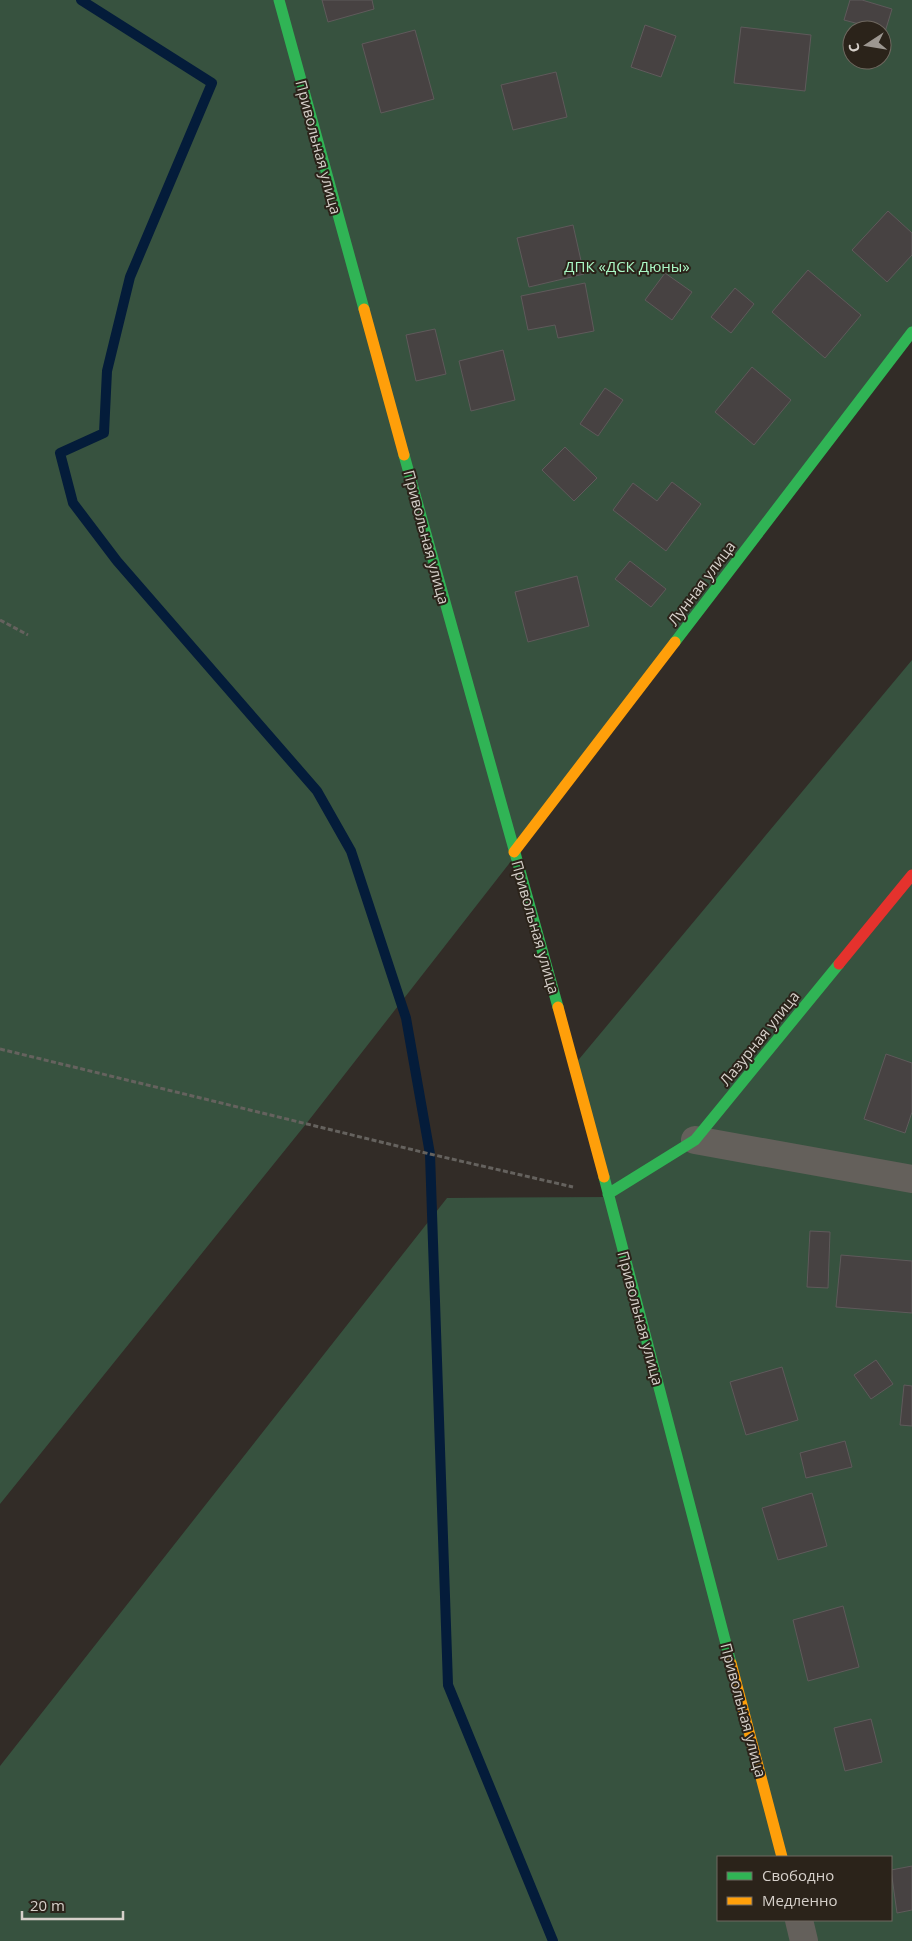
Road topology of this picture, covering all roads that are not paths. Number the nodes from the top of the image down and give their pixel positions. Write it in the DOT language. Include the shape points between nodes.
graph roads {
  1 [pos="279,0"];
  2 [pos="912,332"];
  3 [pos="514,852"];
  4 [pos="912,875"];
  5 [pos="695,1140"];
  6 [pos="912,1179"];
  7 [pos="608,1194"];
  8 [pos="782,1856"];
  9 [pos="799,1921"];
  10 [pos="804,1941"];
  1 -- 3 [label="street, Привольная улица"];
  2 -- 3 [label="street, Лунная улица"];
  3 -- 7 [label="street, Привольная улица" via="572,1052"];
  4 -- 5 [label="street, Лазурная улица"];
  5 -- 6 [label="street"];
  5 -- 7 [label="street, Лазурная улица"];
  7 -- 8 [label="street, Привольная улица"];
  9 -- 10 [label="street"];
}
